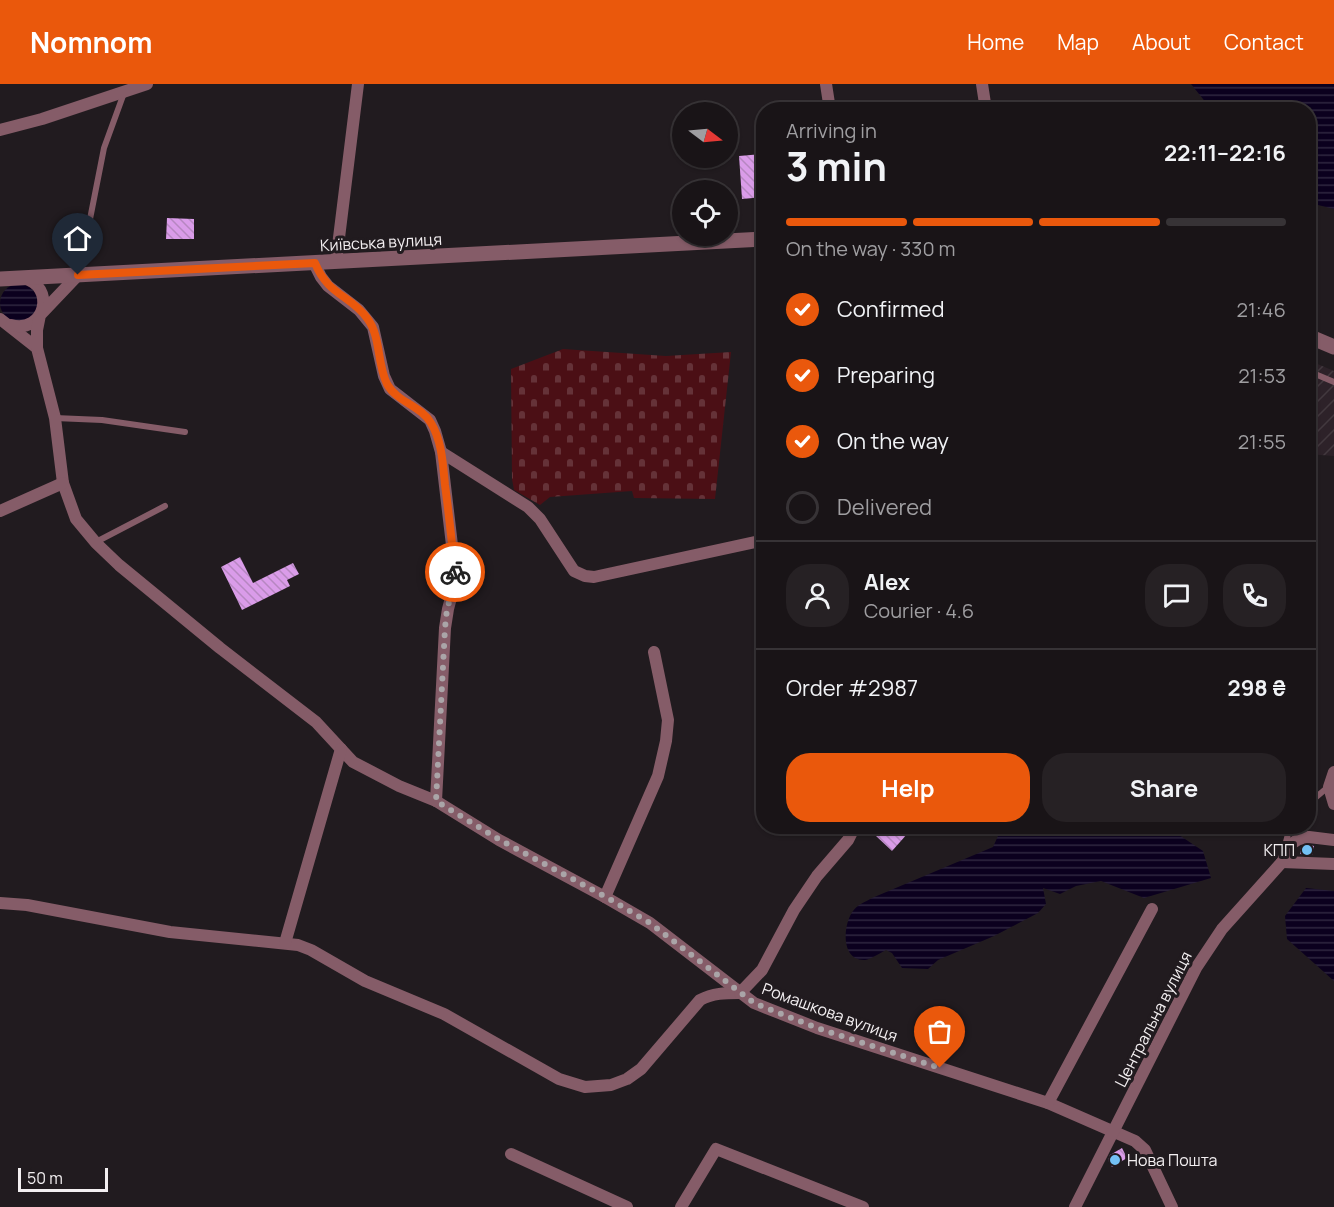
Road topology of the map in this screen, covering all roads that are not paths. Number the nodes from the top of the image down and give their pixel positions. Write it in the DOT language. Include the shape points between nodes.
graph roads {
  1 [pos="147,84"];
  2 [pos="358,84"];
  3 [pos="826,84"];
  4 [pos="982,84"];
  5 [pos="124,93"];
  6 [pos="829,102"];
  7 [pos="985,102"];
  8 [pos="0,130"];
  9 [pos="756,239"];
  10 [pos="336,262"];
  11 [pos="315,263"];
  12 [pos="78,275"];
  13 [pos="12,278"];
  14 [pos="0,287"];
  15 [pos="40,315"];
  16 [pos="1,321"];
  17 [pos="1316,339"];
  18 [pos="1334,347"];
  19 [pos="37,348"];
  20 [pos="1316,374"];
  21 [pos="1334,382"];
  22 [pos="55,418"];
  23 [pos="185,432"];
  24 [pos="441,452"];
  25 [pos="63,483"];
  26 [pos="165,506"];
  27 [pos="0,511"];
  28 [pos="756,542"];
  29 [pos="96,543"];
  30 [pos="654,652"];
  31 [pos="340,749"];
  32 [pos="1334,772"];
  33 [pos="1329,787"];
  34 [pos="1316,798"];
  35 [pos="436,801"];
  36 [pos="1334,804"];
  37 [pos="851,834"];
  38 [pos="1288,834"];
  39 [pos="1334,840"];
  40 [pos="1282,862"];
  41 [pos="1334,864"];
  42 [pos="606,897"];
  43 [pos="0,903"];
  44 [pos="1152,909"];
  45 [pos="285,943"];
  46 [pos="740,993"];
  47 [pos="1048,1103"];
  48 [pos="1115,1130"];
  49 [pos="511,1154"];
  50 [pos="627,1207"];
  51 [pos="681,1207"];
  52 [pos="862,1207"];
  53 [pos="1075,1207"];
  54 [pos="1172,1207"];
  1 -- 5 [label="street"];
  2 -- 10 [label="street"];
  3 -- 6 [label="street"];
  4 -- 7 [label="street"];
  5 -- 8 [label="street"];
  5 -- 12 [label="lane" via="104,148"];
  9 -- 10 [label="street, Київська вулиця"];
  10 -- 11 [label="street, Київська вулиця"];
  11 -- 12 [label="street, Київська вулиця"];
  11 -- 24 [label="street" via="328,286 373,327 390,389 430,420"];
  12 -- 13 [label="street, Київська вулиця"];
  12 -- 15 [label="street"];
  13 -- 14 [label="street"];
  13 -- 15 [label="street, Ромашкова вулиця" via="34,283 44,301"];
  15 -- 16 [label="street" via="23,327"];
  15 -- 19 [label="street, Ромашкова вулиця"];
  16 -- 19 [label="street"];
  17 -- 18 [label="street"];
  19 -- 22 [label="street, Ромашкова вулиця"];
  20 -- 21 [label="lane"];
  22 -- 23 [label="lane" via="102,420"];
  22 -- 25 [label="street, Ромашкова вулиця"];
  24 -- 28 [label="street" via="528,507 574,571 585,576"];
  24 -- 35 [label="street" via="456,579 445,628"];
  25 -- 27 [label="street"];
  25 -- 29 [label="street, Ромашкова вулиця" via="76,519"];
  26 -- 29 [label="lane"];
  29 -- 31 [label="street, Ромашкова вулиця" via="220,648 316,722"];
  30 -- 42 [label="street" via="668,720 666,741 658,776"];
  31 -- 35 [label="street, Ромашкова вулиця" via="372,773"];
  31 -- 45 [label="street"];
  32 -- 33 [label="street"];
  33 -- 34 [label="lane"];
  33 -- 36 [label="street"];
  35 -- 42 [label="street, Ромашкова вулиця"];
  37 -- 46 [label="street" via="794,910 762,970"];
  38 -- 40 [label="lane"];
  39 -- 40 [label="street, Центральна вулиця" via="1299,839 1291,844"];
  40 -- 41 [label="street"];
  40 -- 48 [label="street, Центральна вулиця" via="1222,929 1196,968"];
  42 -- 46 [label="street, Ромашкова вулиця" via="650,923"];
  43 -- 45 [label="street" via="170,932"];
  44 -- 47 [label="street"];
  45 -- 46 [label="street" via="312,950 365,981 444,1014 559,1079 585,1087 627,1079 641,1069 700,1000"];
  46 -- 47 [label="street, Ромашкова вулиця" via="754,1003 817,1028"];
  47 -- 48 [label="street, Ромашкова вулиця"];
  48 -- 53 [label="street, Центральна вулиця"];
  48 -- 54 [label="street, Ромашкова вулиця" via="1145,1150"];
  49 -- 50 [label="street"];
  51 -- 52 [label="street" via="716,1149"];
}
